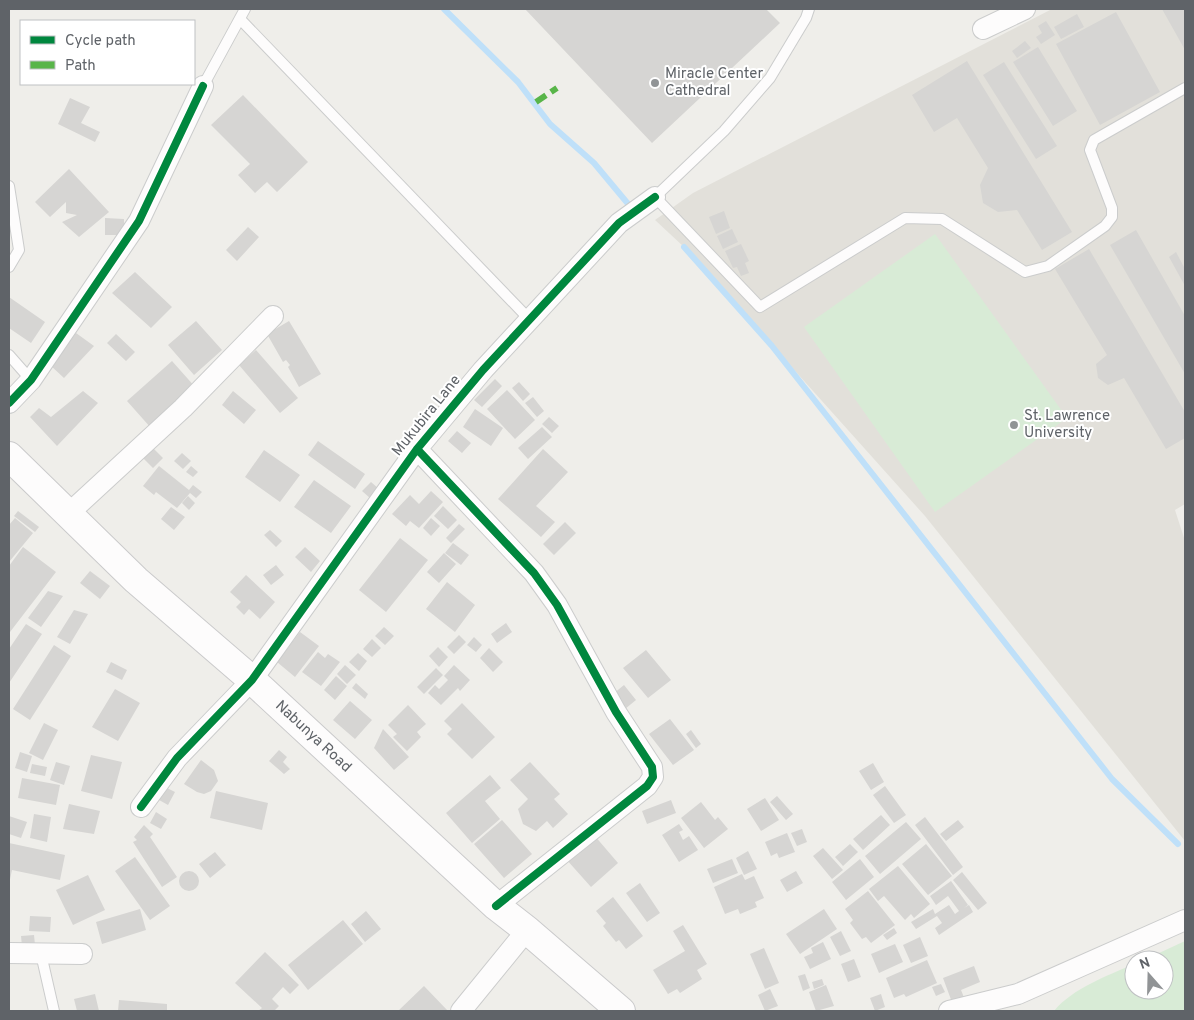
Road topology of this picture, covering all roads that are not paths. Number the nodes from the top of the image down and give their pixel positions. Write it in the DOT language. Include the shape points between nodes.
graph roads {
  1 [pos="245,9"];
  2 [pos="809,9"];
  3 [pos="1025,9"];
  4 [pos="240,19"];
  5 [pos="983,29"];
  6 [pos="203,86"];
  7 [pos="1185,88"];
  8 [pos="9,186"];
  9 [pos="655,197"];
  10 [pos="9,267"];
  11 [pos="273,316"];
  12 [pos="530,320"];
  13 [pos="9,355"];
  14 [pos="31,380"];
  15 [pos="9,403"];
  16 [pos="417,449"];
  17 [pos="9,456"];
  18 [pos="68,514"];
  19 [pos="252,680"];
  20 [pos="142,807"];
  21 [pos="496,906"];
  22 [pos="1185,920"];
  23 [pos="528,930"];
  24 [pos="9,953"];
  25 [pos="41,954"];
  26 [pos="82,954"];
  27 [pos="54,1011"];
  28 [pos="461,1011"];
  29 [pos="620,1011"];
  30 [pos="949,1011"];
  1 -- 4 [label="lane"];
  2 -- 9 [label="lane" via="770,78 724,131"];
  3 -- 5 [label="street"];
  4 -- 6 [label="lane"];
  4 -- 12 [label="lane"];
  6 -- 14 [label="street" via="138,221"];
  7 -- 9 [label="lane" via="1094,140 1090,150 1112,208 1112,217 1105,226 1048,266 1025,272 942,219 905,218 760,307"];
  8 -- 10 [label="lane" via="19,250"];
  9 -- 12 [label="street, Mukubira Lane" via="619,223"];
  11 -- 18 [label="street" via="183,408"];
  12 -- 16 [label="street, Mukubira Lane"];
  13 -- 14 [label="lane"];
  14 -- 15 [label="street"];
  16 -- 19 [label="street, Mukubira Lane"];
  16 -- 21 [label="street" via="534,573 557,605 616,712 652,767 653,777 647,786"];
  17 -- 18 [label="main road, Nabunya Road"];
  18 -- 19 [label="main road, Nabunya Road" via="136,580"];
  19 -- 20 [label="street, Mukubira Lane" via="177,758"];
  19 -- 21 [label="main road, Nabunya Road"];
  21 -- 23 [label="main road, Nabunya Road"];
  22 -- 30 [label="street" via="1018,994"];
  23 -- 28 [label="street"];
  23 -- 29 [label="main road, Nabunya Road"];
  24 -- 25 [label="street"];
  25 -- 26 [label="street"];
  25 -- 27 [label="lane"];
}
